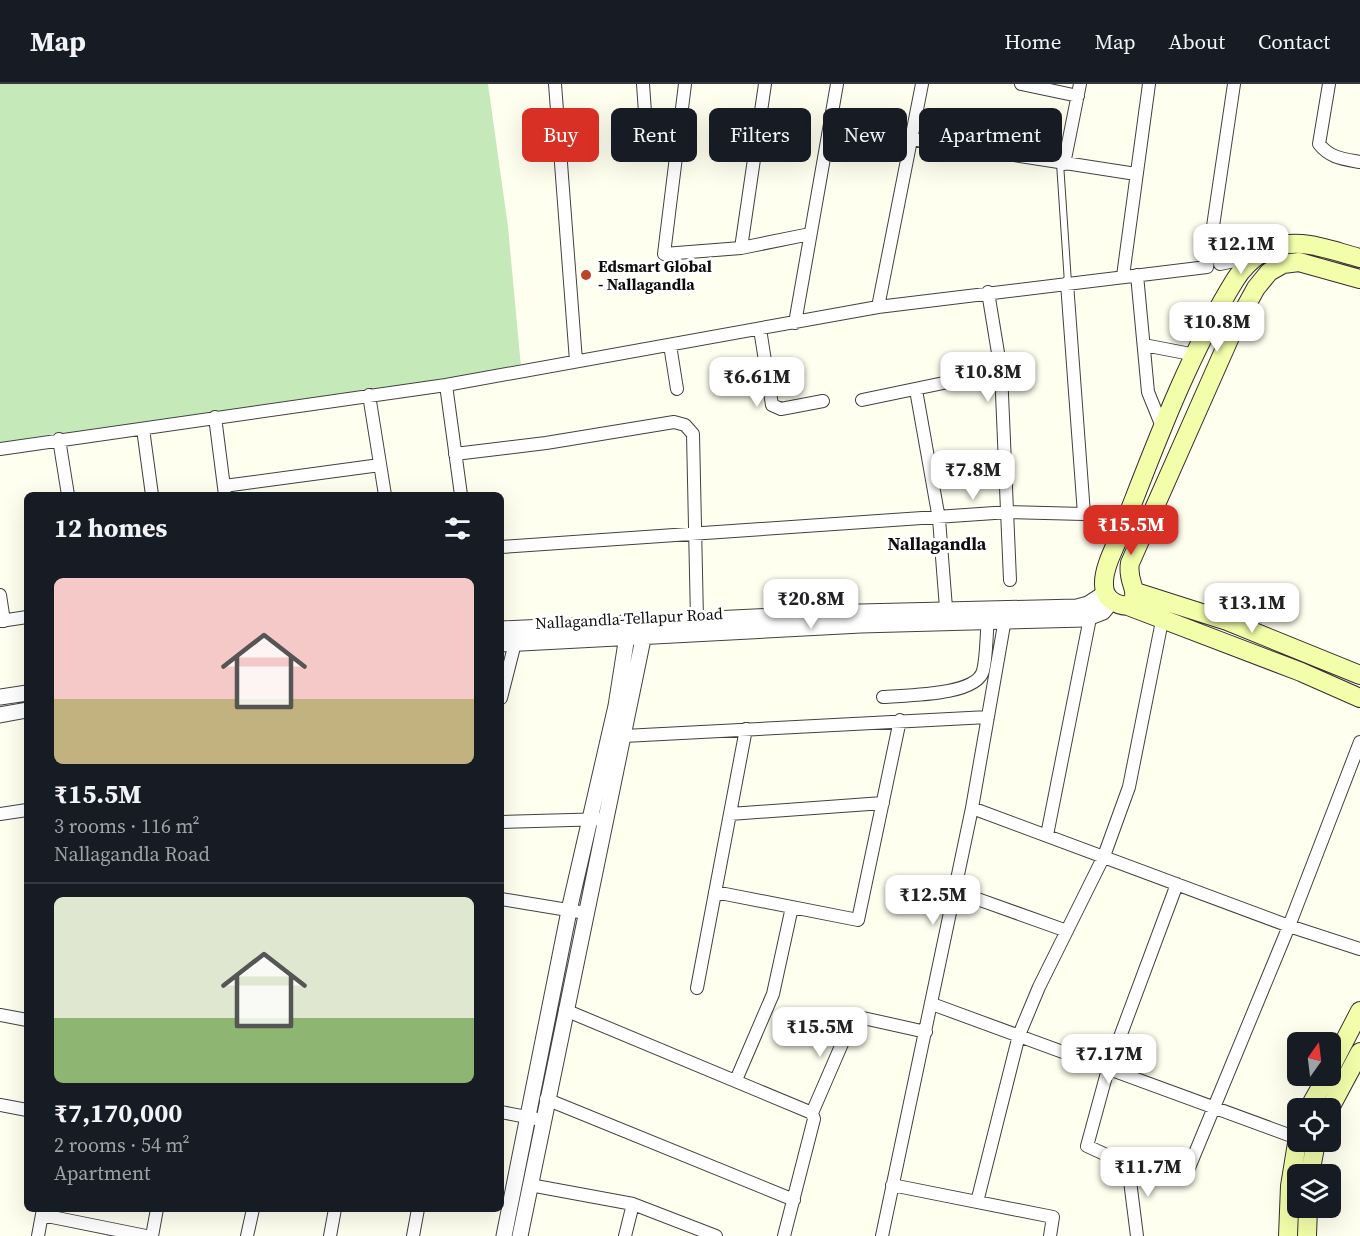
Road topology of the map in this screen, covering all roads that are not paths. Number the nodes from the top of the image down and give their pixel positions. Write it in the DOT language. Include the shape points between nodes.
graph roads {
  1 [pos="555,84"];
  2 [pos="643,84"];
  3 [pos="685,84"];
  4 [pos="765,84"];
  5 [pos="837,84"];
  6 [pos="922,84"];
  7 [pos="1021,84"];
  8 [pos="1149,84"];
  9 [pos="1234,84"];
  10 [pos="1329,84"];
  11 [pos="1079,90"];
  12 [pos="645,108"];
  13 [pos="911,139"];
  14 [pos="1360,162"];
  15 [pos="1062,163"];
  16 [pos="1136,174"];
  17 [pos="810,234"];
  18 [pos="741,248"];
  19 [pos="1255,257"];
  20 [pos="1360,258"];
  21 [pos="1214,266"];
  22 [pos="1137,275"];
  23 [pos="1123,276"];
  24 [pos="1360,279"];
  25 [pos="1068,283"];
  26 [pos="988,292"];
  27 [pos="878,307"];
  28 [pos="795,323"];
  29 [pos="760,329"];
  30 [pos="670,345"];
  31 [pos="1144,345"];
  32 [pos="1196,355"];
  33 [pos="576,361"];
  34 [pos="1001,371"];
  35 [pos="446,385"];
  36 [pos="677,389"];
  37 [pos="916,390"];
  38 [pos="369,395"];
  39 [pos="862,400"];
  40 [pos="823,401"];
  41 [pos="215,417"];
  42 [pos="143,429"];
  43 [pos="1163,429"];
  44 [pos="59,439"];
  45 [pos="0,449"];
  46 [pos="455,453"];
  47 [pos="380,465"];
  48 [pos="225,491"];
  49 [pos="68,492"];
  50 [pos="152,492"];
  51 [pos="384,492"];
  52 [pos="460,492"];
  53 [pos="1009,513"];
  54 [pos="1084,514"];
  55 [pos="939,519"];
  56 [pos="1126,520"];
  57 [pos="696,534"];
  58 [pos="504,546"];
  59 [pos="1010,580"];
  60 [pos="0,595"];
  61 [pos="1121,598"];
  62 [pos="946,609"];
  63 [pos="24,617"];
  64 [pos="860,618"];
  65 [pos="1090,618"];
  66 [pos="696,619"];
  67 [pos="988,620"];
  68 [pos="1005,620"];
  69 [pos="2,621"];
  70 [pos="1162,621"];
  71 [pos="504,629"];
  72 [pos="644,634"];
  73 [pos="627,636"];
  74 [pos="508,644"];
  75 [pos="504,675"];
  76 [pos="1360,675"];
  77 [pos="24,693"];
  78 [pos="0,697"];
  79 [pos="883,697"];
  80 [pos="1360,698"];
  81 [pos="24,711"];
  82 [pos="0,715"];
  83 [pos="988,717"];
  84 [pos="900,720"];
  85 [pos="746,729"];
  86 [pos="624,736"];
  87 [pos="1360,742"];
  88 [pos="883,803"];
  89 [pos="972,808"];
  90 [pos="24,810"];
  91 [pos="0,814"];
  92 [pos="730,814"];
  93 [pos="590,818"];
  94 [pos="607,819"];
  95 [pos="504,822"];
  96 [pos="1047,834"];
  97 [pos="1104,856"];
  98 [pos="1177,884"];
  99 [pos="955,891"];
  100 [pos="715,892"];
  101 [pos="504,900"];
  102 [pos="792,907"];
  103 [pos="570,911"];
  104 [pos="586,913"];
  105 [pos="1289,926"];
  106 [pos="1067,931"];
  107 [pos="1360,949"];
  108 [pos="697,988"];
  109 [pos="932,1004"];
  110 [pos="565,1010"];
  111 [pos="1360,1011"];
  112 [pos="0,1015"];
  113 [pos="24,1019"];
  114 [pos="926,1032"];
  115 [pos="1019,1035"];
  116 [pos="1341,1048"];
  117 [pos="1360,1052"];
  118 [pos="1108,1069"];
  119 [pos="736,1080"];
  120 [pos="1335,1098"];
  121 [pos="546,1099"];
  122 [pos="0,1105"];
  123 [pos="24,1109"];
  124 [pos="1214,1109"];
  125 [pos="504,1113"];
  126 [pos="812,1113"];
  127 [pos="535,1118"];
  128 [pos="1287,1134"];
  129 [pos="1295,1152"];
  130 [pos="1186,1175"];
  131 [pos="530,1185"];
  132 [pos="892,1185"];
  133 [pos="794,1200"];
  134 [pos="977,1202"];
  135 [pos="633,1204"];
  136 [pos="42,1212"];
  137 [pos="157,1212"];
  138 [pos="252,1212"];
  139 [pos="334,1212"];
  140 [pos="417,1212"];
  141 [pos="1308,1218"];
  142 [pos="38,1236"];
  143 [pos="146,1236"];
  144 [pos="152,1236"];
  145 [pos="247,1236"];
  146 [pos="330,1236"];
  147 [pos="413,1236"];
  148 [pos="504,1236"];
  149 [pos="520,1236"];
  150 [pos="625,1236"];
  151 [pos="716,1236"];
  152 [pos="784,1236"];
  153 [pos="882,1236"];
  154 [pos="1050,1236"];
  155 [pos="1137,1236"];
  156 [pos="1288,1236"];
  157 [pos="1307,1236"];
  1 -- 33 [label="street"];
  2 -- 12 [label="street"];
  3 -- 18 [label="street" via="664,254"];
  4 -- 18 [label="street"];
  5 -- 17 [label="street"];
  6 -- 13 [label="street"];
  7 -- 11 [label="street"];
  8 -- 16 [label="street"];
  9 -- 21 [label="street"];
  10 -- 14 [label="street" via="1319,144 1337,158"];
  11 -- 15 [label="street"];
  13 -- 15 [label="street"];
  13 -- 27 [label="street"];
  15 -- 16 [label="street"];
  15 -- 25 [label="lane"];
  16 -- 23 [label="street"];
  17 -- 18 [label="street"];
  17 -- 28 [label="street"];
  19 -- 20 [label="main road" via="1275,247 1296,243"];
  19 -- 21 [label="street"];
  19 -- 32 [label="main road" via="1236,279"];
  21 -- 22 [label="street"];
  22 -- 23 [label="street"];
  22 -- 31 [label="street"];
  23 -- 25 [label="street"];
  24 -- 61 [label="main road" via="1299,262 1283,264 1269,272 1256,288 1234,328 1130,563 1129,581"];
  25 -- 26 [label="street"];
  25 -- 54 [label="street"];
  26 -- 27 [label="street"];
  26 -- 34 [label="street"];
  27 -- 28 [label="street"];
  28 -- 29 [label="street"];
  29 -- 30 [label="street"];
  29 -- 40 [label="street" via="772,405 781,409"];
  30 -- 33 [label="street"];
  30 -- 36 [label="street"];
  31 -- 32 [label="street"];
  31 -- 43 [label="street" via="1148,392"];
  32 -- 43 [label="main road"];
  33 -- 35 [label="street"];
  34 -- 37 [label="street"];
  34 -- 53 [label="street"];
  35 -- 38 [label="street"];
  35 -- 46 [label="street"];
  37 -- 39 [label="street"];
  37 -- 55 [label="street"];
  38 -- 41 [label="street"];
  38 -- 47 [label="street"];
  41 -- 42 [label="street"];
  41 -- 48 [label="street"];
  42 -- 44 [label="street"];
  42 -- 50 [label="street"];
  43 -- 56 [label="main road"];
  44 -- 45 [label="street"];
  44 -- 49 [label="street"];
  46 -- 52 [label="street"];
  46 -- 57 [label="street" via="679,422 693,434"];
  47 -- 48 [label="street"];
  47 -- 51 [label="street"];
  53 -- 54 [label="street"];
  53 -- 55 [label="street"];
  53 -- 59 [label="street"];
  54 -- 56 [label="street"];
  55 -- 57 [label="street"];
  55 -- 62 [label="street"];
  56 -- 61 [label="main road" via="1104,586"];
  57 -- 58 [label="street"];
  57 -- 66 [label="street"];
  60 -- 69 [label="street"];
  61 -- 62 [label="street, Nallagandla-Tellapur Road" via="1077,607"];
  61 -- 65 [label="street"];
  61 -- 70 [label="main road"];
  61 -- 76 [label="main road" via="1227,621"];
  62 -- 64 [label="street, Nallagandla-Tellapur Road"];
  63 -- 69 [label="street"];
  64 -- 66 [label="street, Nallagandla-Tellapur Road"];
  64 -- 67 [label="street, Nallagandla-Tellapur Road"];
  64 -- 72 [label="street, Nallagandla-Tellapur Road"];
  65 -- 68 [label="street, Nallagandla-Tellapur Road"];
  65 -- 96 [label="street"];
  66 -- 71 [label="street, Nallagandla-Tellapur Road"];
  67 -- 68 [label="street, Nallagandla-Tellapur Road"];
  67 -- 79 [label="street" via="983,673 975,683 961,689"];
  68 -- 83 [label="street"];
  70 -- 80 [label="main road"];
  70 -- 97 [label="street" via="1129,787"];
  72 -- 73 [label="street, Nallagandla-Tellapur Road"];
  72 -- 86 [label="street"];
  73 -- 74 [label="street, Nallagandla-Tellapur Road"];
  73 -- 93 [label="street" via="616,706"];
  74 -- 75 [label="street"];
  77 -- 78 [label="street"];
  81 -- 82 [label="street"];
  83 -- 84 [label="street"];
  83 -- 89 [label="street"];
  84 -- 85 [label="street"];
  84 -- 88 [label="street"];
  85 -- 86 [label="street"];
  85 -- 92 [label="street"];
  86 -- 94 [label="street"];
  87 -- 105 [label="street"];
  88 -- 92 [label="street"];
  88 -- 102 [label="street" via="858,920"];
  89 -- 96 [label="street"];
  89 -- 99 [label="street"];
  90 -- 91 [label="street"];
  92 -- 100 [label="street"];
  93 -- 94 [label="street"];
  93 -- 95 [label="street"];
  93 -- 103 [label="street"];
  94 -- 104 [label="street"];
  96 -- 97 [label="street"];
  97 -- 98 [label="street"];
  97 -- 106 [label="street"];
  98 -- 105 [label="street"];
  98 -- 118 [label="street"];
  99 -- 106 [label="street"];
  99 -- 109 [label="street"];
  100 -- 102 [label="street"];
  100 -- 108 [label="street"];
  101 -- 103 [label="street"];
  102 -- 119 [label="street" via="773,994"];
  103 -- 104 [label="street"];
  103 -- 127 [label="street"];
  104 -- 110 [label="street"];
  105 -- 107 [label="street"];
  105 -- 124 [label="street"];
  106 -- 115 [label="street"];
  109 -- 114 [label="street"];
  109 -- 115 [label="street"];
  110 -- 119 [label="street"];
  110 -- 121 [label="street"];
  111 -- 116 [label="main road"];
  112 -- 113 [label="street"];
  114 -- 126 [label="street" via="854,1016"];
  114 -- 132 [label="street"];
  115 -- 118 [label="street"];
  115 -- 134 [label="street"];
  117 -- 120 [label="main road"];
  118 -- 124 [label="street"];
  118 -- 155 [label="street" via="1087,1146 1128,1165"];
  119 -- 126 [label="street"];
  121 -- 127 [label="street"];
  121 -- 133 [label="street"];
  122 -- 123 [label="street"];
  124 -- 128 [label="street"];
  124 -- 130 [label="street"];
  125 -- 127 [label="street"];
  126 -- 133 [label="street" via="814,1119"];
  127 -- 131 [label="street"];
  127 -- 148 [label="street"];
  129 -- 156 [label="main road"];
  131 -- 135 [label="street"];
  131 -- 149 [label="street"];
  132 -- 134 [label="street"];
  132 -- 153 [label="street"];
  133 -- 152 [label="street"];
  134 -- 154 [label="street" via="1053,1217"];
  135 -- 150 [label="street"];
  135 -- 151 [label="street"];
  136 -- 142 [label="street"];
  136 -- 143 [label="street"];
  137 -- 144 [label="street"];
  138 -- 145 [label="street"];
  139 -- 146 [label="street"];
  140 -- 147 [label="street"];
  141 -- 157 [label="main road"];
}
